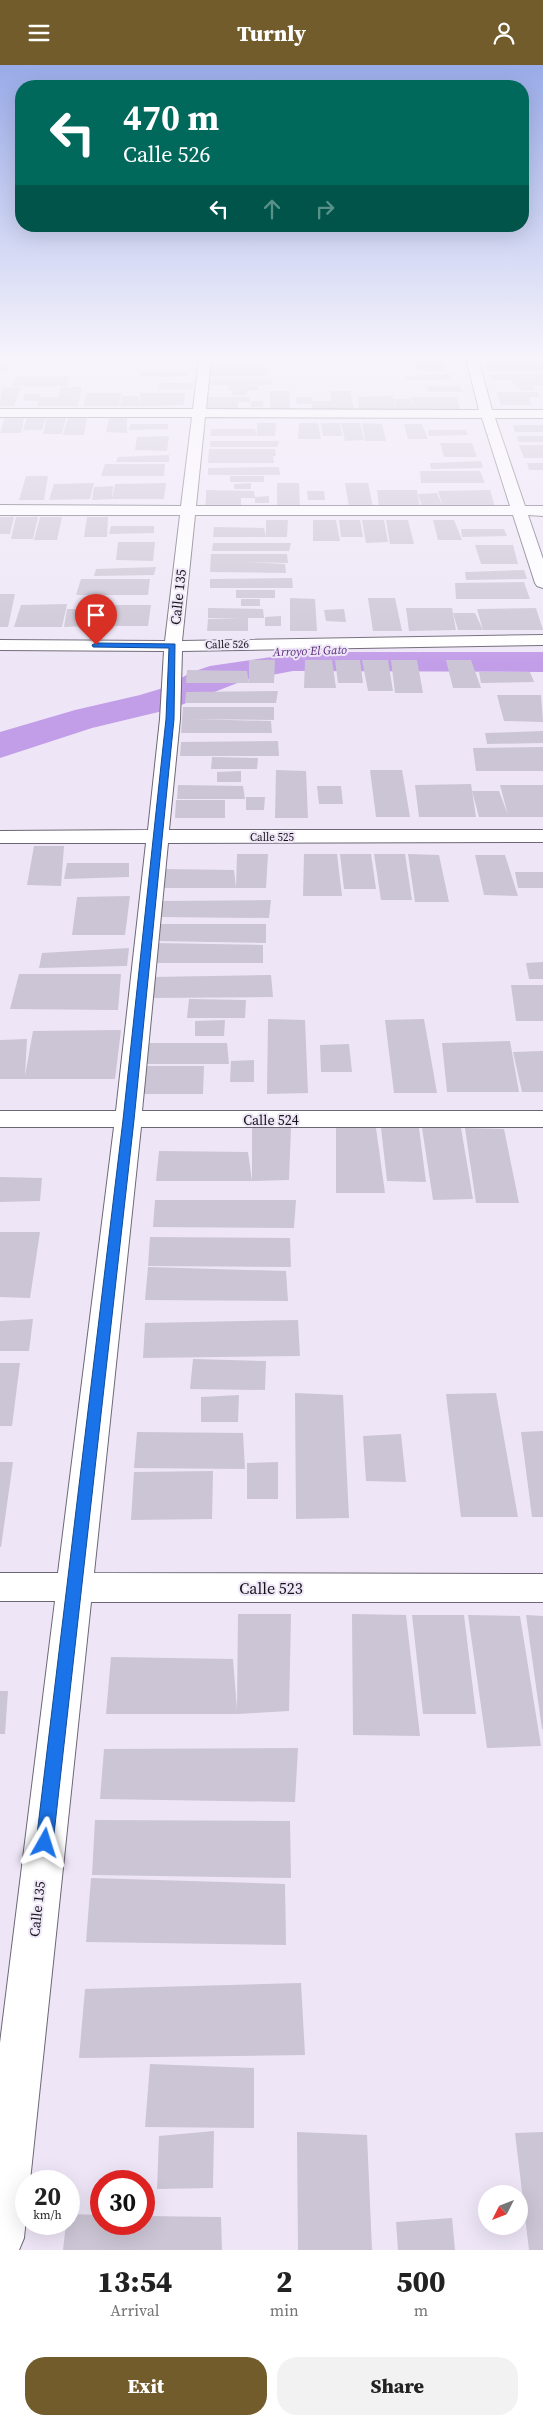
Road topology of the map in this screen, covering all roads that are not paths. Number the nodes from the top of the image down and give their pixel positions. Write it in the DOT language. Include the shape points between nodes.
graph roads {
  1 [pos="193,460"];
  2 [pos="502,460"];
  3 [pos="188,509"];
  4 [pos="0,510"];
  5 [pos="519,511"];
  6 [pos="543,511"];
  7 [pos="543,583"];
  8 [pos="543,640"];
  9 [pos="0,645"];
  10 [pos="173,645"];
  11 [pos="543,836"];
  12 [pos="0,837"];
  13 [pos="157,837"];
  14 [pos="0,1119"];
  15 [pos="543,1119"];
  16 [pos="128,1120"];
  17 [pos="0,1587"];
  18 [pos="74,1587"];
  19 [pos="543,1588"];
  20 [pos="0,2238"];
  1 -- 3 [label="street, Calle 135"];
  2 -- 5 [label="street"];
  3 -- 4 [label="street"];
  3 -- 5 [label="street"];
  3 -- 10 [label="street, Calle 135"];
  5 -- 6 [label="street"];
  5 -- 7 [label="street"];
  8 -- 10 [label="street, Calle 526"];
  9 -- 10 [label="street, Calle 526"];
  10 -- 13 [label="street, Calle 135" via="170,719"];
  11 -- 13 [label="street, Calle 525"];
  12 -- 13 [label="street, Calle 525"];
  13 -- 16 [label="street, Calle 135"];
  14 -- 16 [label="street, Calle 524"];
  15 -- 16 [label="street, Calle 524"];
  16 -- 18 [label="street, Calle 135"];
  17 -- 18 [label="street, Calle 523"];
  18 -- 19 [label="street, Calle 523"];
  18 -- 20 [label="street, Calle 135"];
}
